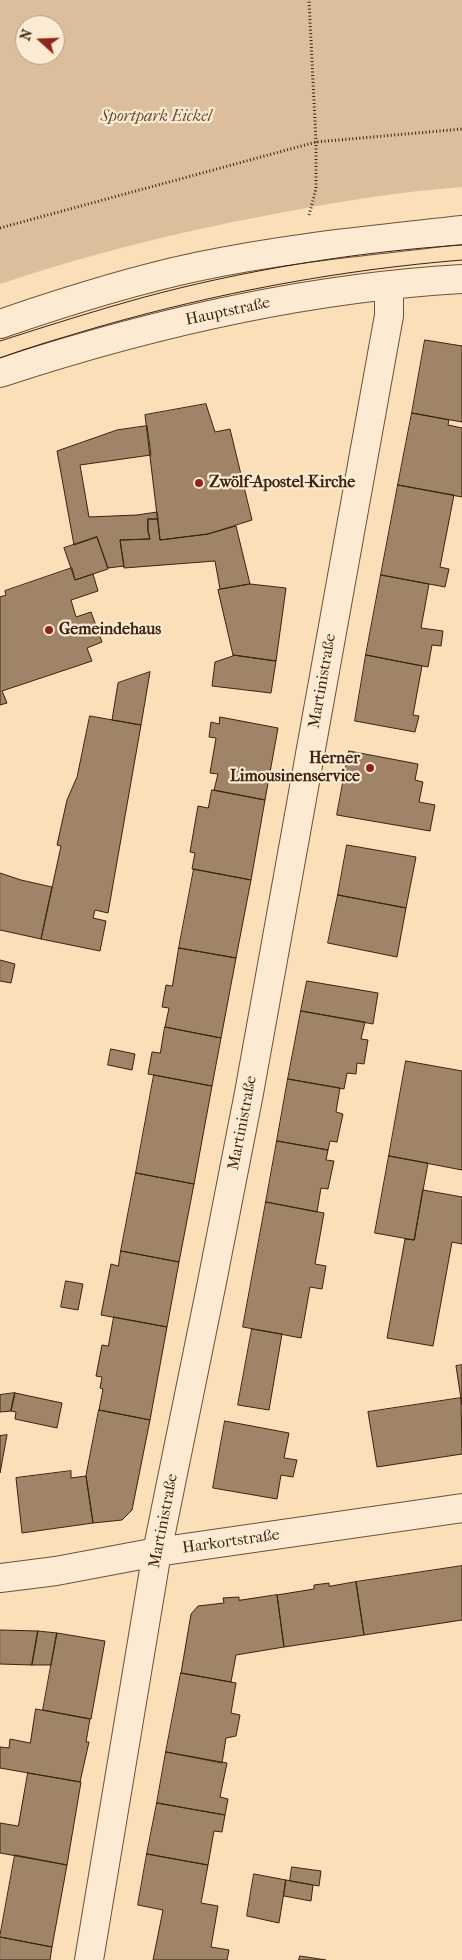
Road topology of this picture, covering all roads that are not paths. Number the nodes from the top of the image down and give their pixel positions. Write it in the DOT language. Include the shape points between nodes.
graph roads {
  1 [pos="462,230"];
  2 [pos="462,279"];
  3 [pos="389,286"];
  4 [pos="0,324"];
  5 [pos="0,373"];
  6 [pos="462,1508"];
  7 [pos="157,1552"];
  8 [pos="0,1578"];
  9 [pos="89,1960"];
  1 -- 4 [label="street" via="299,248 196,267 88,295"];
  2 -- 3 [label="street, Hauptstraße"];
  3 -- 5 [label="street, Hauptstraße" via="232,309 80,347"];
  3 -- 7 [label="street, Martinistraße" via="388,324 252,1074"];
  6 -- 7 [label="street, Harkortstraße"];
  7 -- 8 [label="street, Harkortstraße"];
  7 -- 9 [label="street, Martinistraße"];
}
